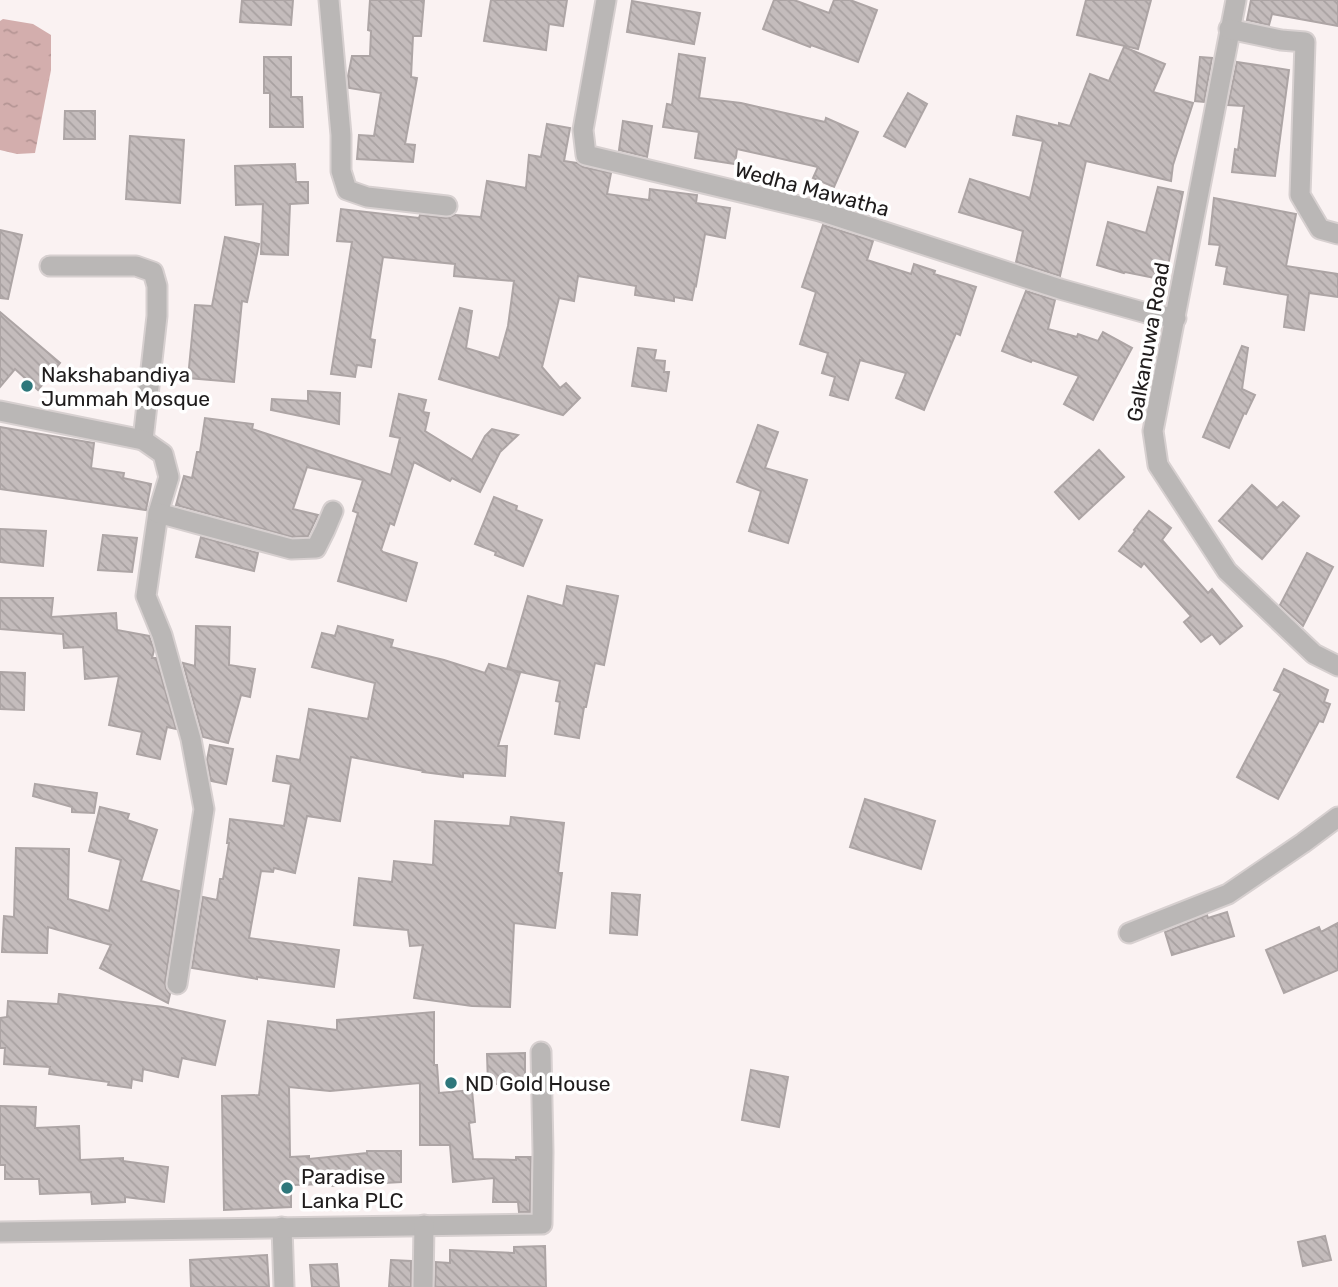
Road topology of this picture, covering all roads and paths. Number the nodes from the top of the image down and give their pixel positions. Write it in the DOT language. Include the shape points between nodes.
graph roads {
  1 [pos="329,0"];
  2 [pos="606,0"];
  3 [pos="1236,0"];
  4 [pos="1229,29"];
  5 [pos="447,206"];
  6 [pos="1338,234"];
  7 [pos="50,266"];
  8 [pos="1176,318"];
  9 [pos="0,411"];
  10 [pos="143,440"];
  11 [pos="333,511"];
  12 [pos="158,513"];
  13 [pos="1338,666"];
  14 [pos="1338,817"];
  15 [pos="1129,933"];
  16 [pos="177,984"];
  17 [pos="541,1052"];
  18 [pos="424,1225"];
  19 [pos="282,1227"];
  20 [pos="0,1232"];
  21 [pos="284,1287"];
  22 [pos="423,1287"];
  1 -- 5 [label="street" via="341,171 347,190 367,197"];
  2 -- 8 [label="street, Wedha Mawatha" via="583,130 586,155 820,211 1060,289"];
  3 -- 4 [label="street, Galkanuwa Road"];
  4 -- 6 [label="street" via="1305,42 1300,195 1320,229"];
  4 -- 8 [label="street, Galkanuwa Road"];
  7 -- 10 [label="street" via="136,266 153,272 157,316"];
  8 -- 13 [label="street, Galkanuwa Road" via="1153,431 1158,465 1227,571 1314,654"];
  9 -- 10 [label="street"];
  10 -- 12 [label="street" via="163,454 169,477"];
  11 -- 12 [label="street" via="316,548 290,549"];
  12 -- 16 [label="street" via="146,596 162,635 191,739 204,809"];
  14 -- 15 [label="street" via="1228,894"];
  17 -- 18 [label="street" via="542,1224"];
  18 -- 19 [label="street"];
  18 -- 22 [label="street"];
  19 -- 20 [label="street"];
  19 -- 21 [label="street"];
}
